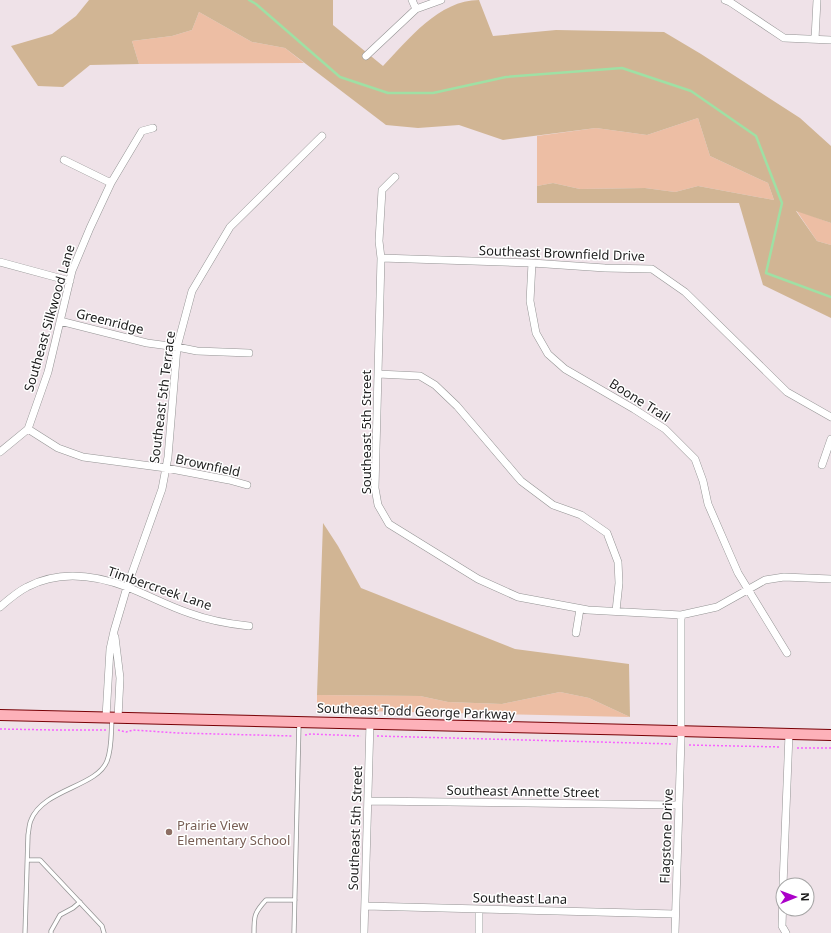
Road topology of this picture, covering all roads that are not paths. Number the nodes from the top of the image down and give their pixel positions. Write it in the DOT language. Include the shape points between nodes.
graph roads {
  1 [pos="412,0"];
  2 [pos="441,0"];
  3 [pos="724,0"];
  4 [pos="816,0"];
  5 [pos="416,8"];
  6 [pos="815,40"];
  7 [pos="831,40"];
  8 [pos="366,56"];
  9 [pos="153,128"];
  10 [pos="322,136"];
  11 [pos="64,160"];
  12 [pos="395,177"];
  13 [pos="111,184"];
  14 [pos="382,258"];
  15 [pos="0,262"];
  16 [pos="532,263"];
  17 [pos="70,281"];
  18 [pos="60,321"];
  19 [pos="177,347"];
  20 [pos="249,353"];
  21 [pos="378,374"];
  22 [pos="831,417"];
  23 [pos="28,429"];
  24 [pos="831,439"];
  25 [pos="0,452"];
  26 [pos="822,465"];
  27 [pos="166,468"];
  28 [pos="247,485"];
  29 [pos="831,579"];
  30 [pos="127,587"];
  31 [pos="748,589"];
  32 [pos="0,607"];
  33 [pos="580,609"];
  34 [pos="616,611"];
  35 [pos="681,615"];
  36 [pos="249,626"];
  37 [pos="114,631"];
  38 [pos="576,633"];
  39 [pos="787,653"];
  40 [pos="0,715"];
  41 [pos="112,717"];
  42 [pos="299,721"];
  43 [pos="370,723"];
  44 [pos="789,734"];
  45 [pos="831,735"];
  46 [pos="681,736"];
  47 [pos="368,801"];
  48 [pos="678,805"];
  49 [pos="28,860"];
  50 [pos="783,877"];
  51 [pos="295,900"];
  52 [pos="80,902"];
  53 [pos="365,906"];
  54 [pos="479,909"];
  55 [pos="675,914"];
  56 [pos="782,917"];
  57 [pos="25,933"];
  58 [pos="51,933"];
  59 [pos="104,933"];
  60 [pos="254,933"];
  61 [pos="294,933"];
  62 [pos="364,933"];
  63 [pos="479,933"];
  64 [pos="675,933"];
  65 [pos="786,933"];
  1 -- 5 [label="street"];
  2 -- 5 [label="street"];
  3 -- 6 [label="street" via="784,38"];
  4 -- 6 [label="street"];
  5 -- 8 [label="street"];
  6 -- 7 [label="street"];
  9 -- 13 [label="street, Southeast Silkwood Lane" via="142,131"];
  10 -- 19 [label="street, Southeast 5th Terrace" via="230,227 192,291"];
  11 -- 13 [label="street"];
  12 -- 14 [label="street, Southeast 5th Street" via="382,190 379,241"];
  13 -- 17 [label="street, Southeast Silkwood Lane" via="90,228"];
  14 -- 16 [label="street, Southeast Brownfield Drive"];
  14 -- 21 [label="street, Southeast 5th Street"];
  15 -- 17 [label="street"];
  16 -- 22 [label="street, Southeast Brownfield Drive" via="652,269 685,292 787,392"];
  16 -- 31 [label="street, Boone Trail" via="530,301 536,333 548,354 565,369 634,408 665,429 695,459 708,504 738,573"];
  17 -- 18 [label="street, Southeast Silkwood Lane"];
  18 -- 19 [label="street, Greenridge" via="147,343"];
  18 -- 23 [label="street, Southeast Silkwood Lane" via="48,372"];
  19 -- 20 [label="street, Greenridge" via="197,351"];
  19 -- 27 [label="street, Southeast 5th Terrace" via="172,426"];
  21 -- 33 [label="street, Southeast 5th Street" via="375,488 378,505 389,524 478,578 518,597"];
  21 -- 34 [label="street" via="420,376 435,385 457,406 521,480 553,505 581,515 607,533 618,562"];
  23 -- 25 [label="street"];
  23 -- 27 [label="street, Brownfield" via="58,448 83,457"];
  24 -- 26 [label="street"];
  27 -- 28 [label="street, Brownfield"];
  27 -- 30 [label="street, Southeast 5th Terrace" via="162,489"];
  29 -- 31 [label="street, Southeast 5th Street" via="784,577 765,580"];
  30 -- 32 [label="street, Timbercreek Lane" via="92,577 62,576 27,587"];
  30 -- 36 [label="street, Timbercreek Lane" via="189,613"];
  30 -- 37 [label="street, Southeast 5th Terrace"];
  31 -- 35 [label="street, Southeast 5th Street" via="717,608"];
  31 -- 39 [label="street, Boone Trail"];
  33 -- 34 [label="street, Southeast 5th Street"];
  33 -- 38 [label="street"];
  34 -- 35 [label="street, Southeast 5th Street"];
  35 -- 46 [label="street, Flagstone Drive"];
  37 -- 41 [label="street, Southeast 5th Terrace" via="110,649"];
  37 -- 41 [label="street, Southeast 5th Terrace" via="120,678"];
  40 -- 41 [label="main road, Southeast Todd George Parkway"];
  41 -- 42 [label="main road, Southeast Todd George Parkway"];
  41 -- 49 [label="lane" via="107,762 100,772 56,795 38,808 31,820 28,835"];
  42 -- 43 [label="main road, Southeast Todd George Parkway"];
  42 -- 51 [label="lane"];
  43 -- 46 [label="main road, Southeast Todd George Parkway"];
  43 -- 47 [label="street, Southeast 5th Street"];
  44 -- 45 [label="main road, Southeast Todd George Parkway"];
  44 -- 46 [label="main road, Southeast Todd George Parkway"];
  44 -- 50 [label="street"];
  46 -- 48 [label="street, Flagstone Drive"];
  47 -- 48 [label="street, Southeast Annette Street"];
  47 -- 53 [label="street, Southeast 5th Street"];
  48 -- 55 [label="street, Flagstone Drive"];
  49 -- 52 [label="lane" via="40,860"];
  49 -- 57 [label="lane"];
  51 -- 60 [label="lane" via="266,900 254,916"];
  51 -- 61 [label="lane"];
  52 -- 58 [label="lane" via="60,915"];
  52 -- 59 [label="lane" via="102,926"];
  53 -- 54 [label="street, Southeast Lana"];
  53 -- 62 [label="street, Southeast 5th Street"];
  54 -- 55 [label="street, Southeast Lana"];
  54 -- 63 [label="street"];
  55 -- 64 [label="street, Flagstone Drive"];
  56 -- 65 [label="street" via="782,926"];
}
